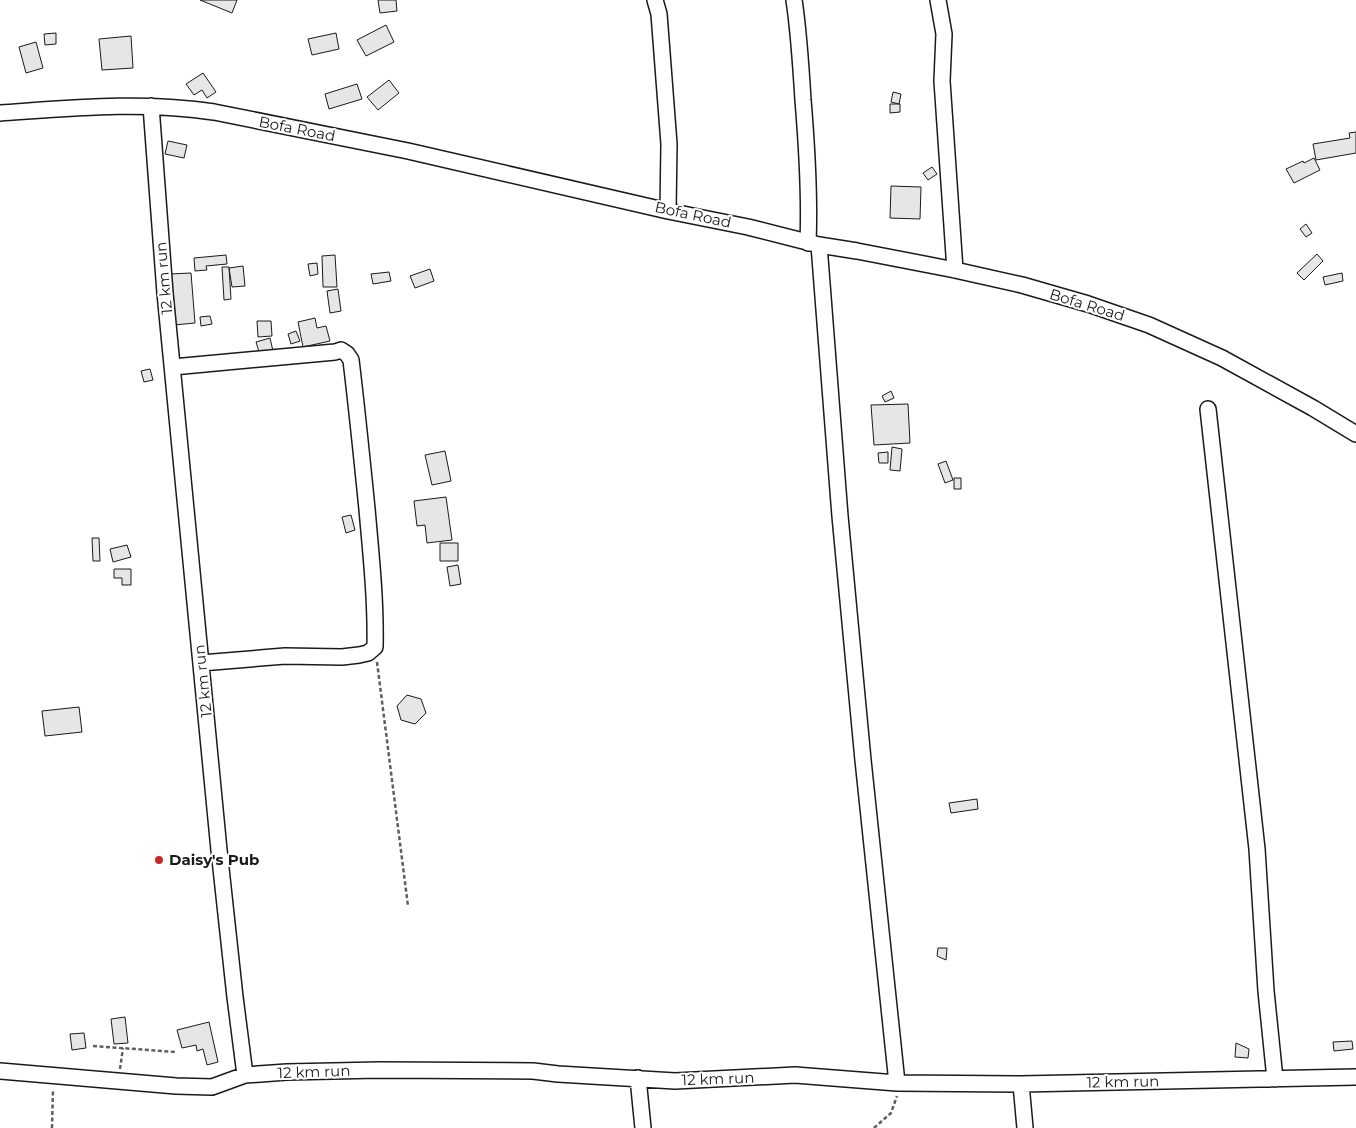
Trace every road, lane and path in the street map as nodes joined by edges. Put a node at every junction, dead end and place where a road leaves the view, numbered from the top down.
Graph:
1 (655, 0) edge
2 (794, 0) edge
3 (938, 0) edge
4 (151, 106) junction
5 (0, 113) edge
6 (668, 211) junction
7 (813, 244) junction
8 (955, 270) junction
9 (173, 367) junction
10 (1208, 409) dead end
11 (1356, 434) edge
12 (376, 647) junction
13 (201, 663) junction
14 (408, 906) dead end
15 (93, 1046) dead end
16 (122, 1048) junction
17 (176, 1052) dead end
18 (0, 1071) edge
19 (52, 1075) junction
20 (245, 1075) junction
21 (1356, 1077) edge
22 (638, 1078) junction
23 (1275, 1079) junction
24 (119, 1081) junction
25 (899, 1082) junction
26 (1021, 1084) junction
27 (52, 1128) edge
28 (643, 1128) edge
29 (874, 1128) edge
30 (1025, 1128) edge

1 - 6 street
2 - 7 street
3 - 8 street
4 - 5 street, Bofa Road
4 - 6 street, Bofa Road
4 - 9 street, 12 km run
6 - 7 street, Bofa Road
7 - 8 street, Bofa Road
7 - 25 street
8 - 11 street, Bofa Road
9 - 12 street
9 - 13 street, 12 km run
10 - 23 street
12 - 13 street
12 - 14 path
13 - 20 street, 12 km run
15 - 16 path
16 - 17 path
16 - 24 path
18 - 19 street
19 - 24 street
19 - 27 path
20 - 22 street, 12 km run
20 - 24 street
21 - 23 street, 12 km run
22 - 25 street, 12 km run
22 - 28 street
23 - 26 street, 12 km run
25 - 26 street, 12 km run
25 - 29 path
26 - 30 street

